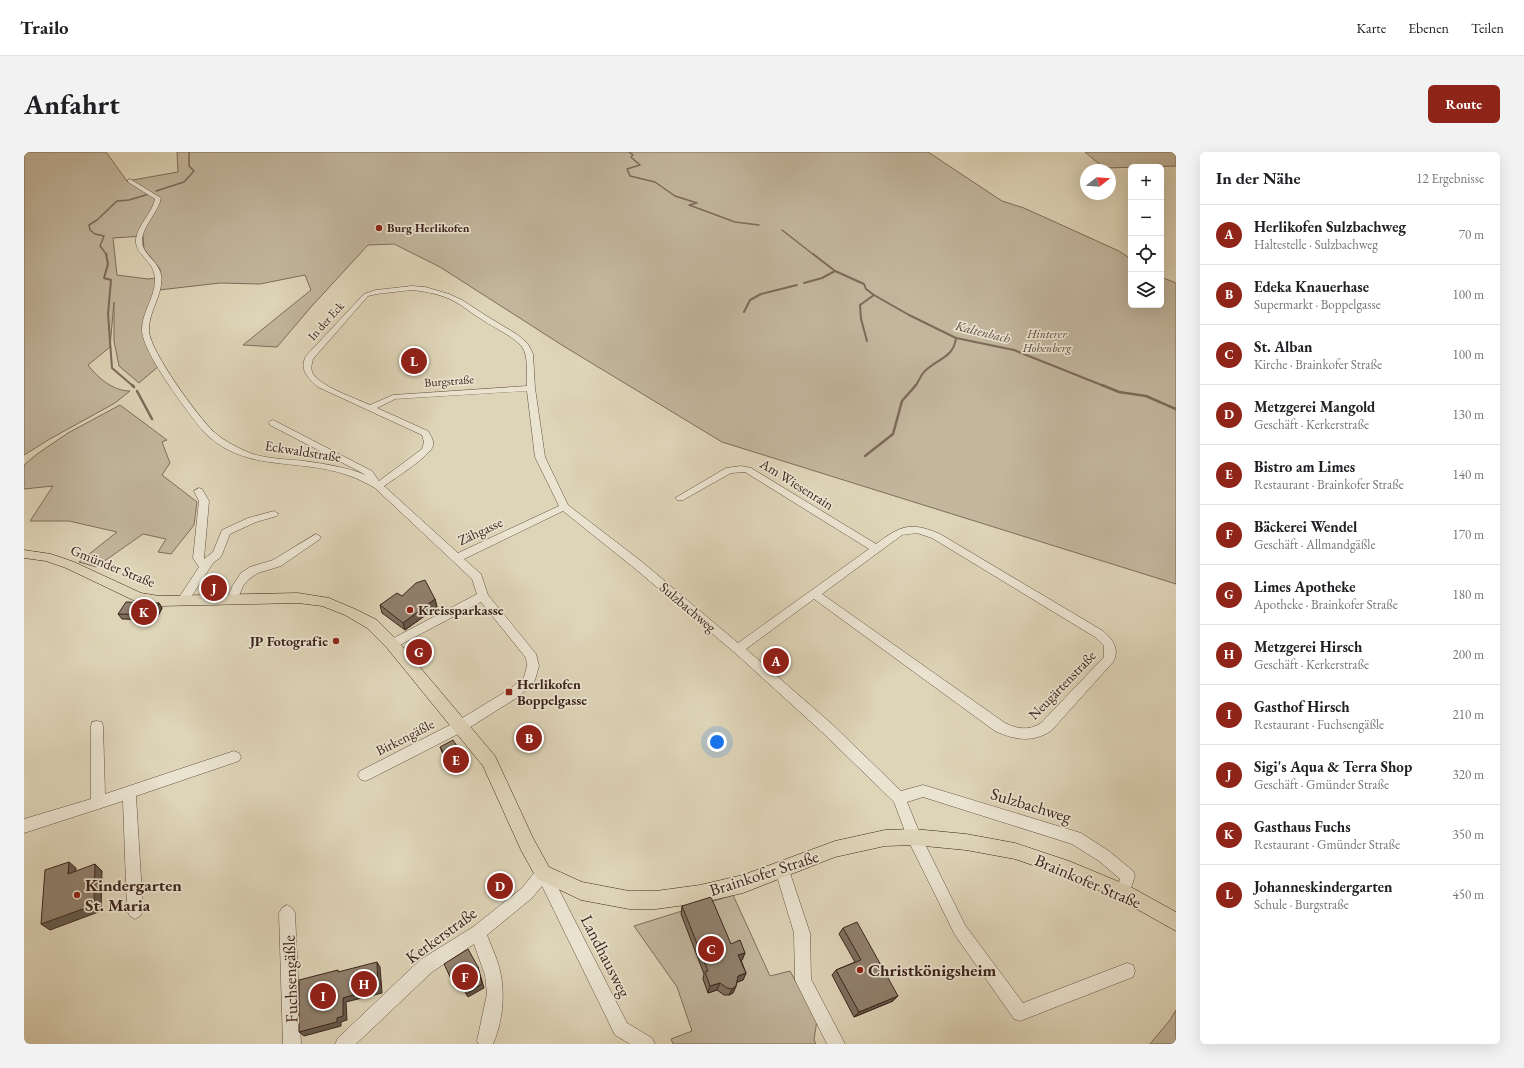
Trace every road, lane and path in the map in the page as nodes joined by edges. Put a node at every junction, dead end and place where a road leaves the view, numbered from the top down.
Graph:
1 (130, 181) dead end
2 (531, 388) junction
3 (372, 407) junction
4 (273, 423) dead end
5 (378, 486) junction
6 (199, 491) dead end
7 (680, 498) dead end
8 (564, 507) junction
9 (274, 514) dead end
10 (316, 537) dead end
11 (876, 549) junction
12 (24, 554) edge
13 (457, 558) junction
14 (204, 567) junction
15 (814, 594) junction
16 (483, 596) junction
17 (232, 600) junction
18 (182, 602) junction
19 (392, 644) junction
20 (738, 649) junction
21 (97, 726) dead end
22 (459, 727) junction
23 (234, 757) dead end
24 (365, 776) dead end
25 (129, 793) junction
26 (899, 798) junction
27 (98, 803) junction
28 (24, 826) edge
29 (914, 837) junction
30 (782, 870) junction
31 (543, 873) junction
32 (1122, 892) junction
33 (135, 911) dead end
34 (287, 913) dead end
35 (1176, 922) edge
36 (478, 932) junction
37 (1127, 972) dead end
38 (486, 1041) dead end
39 (292, 1044) edge
40 (344, 1044) edge
41 (646, 1044) edge
42 (836, 1044) edge

1 - 5 street, Eckwaldstraße
2 - 3 street, Burgstraße
2 - 3 street, In der Eck
2 - 8 street, Sulzbachweg
3 - 5 street, In der Eck
4 - 5 street
5 - 13 street, Eckwaldstraße
6 - 14 street
7 - 11 street, Am Wiesenrain
8 - 13 street, Zähgasse
8 - 20 street, Sulzbachweg
9 - 14 street
10 - 17 street
11 - 15 street, Neugärtenstraße
11 - 15 street, Neugärtenstraße
12 - 18 main road, Gmünder Straße
13 - 16 street, Zähgasse
14 - 18 street
15 - 20 street, Neugärtenstraße
16 - 19 street
16 - 22 street, Birkengäßle
17 - 18 main road, Gmünder Straße
17 - 19 main road, Gmünder Straße
19 - 22 main road
20 - 26 street, Sulzbachweg
21 - 27 street
22 - 24 street, Birkengäßle
22 - 31 main road
23 - 25 street
25 - 27 street
25 - 33 street
26 - 29 street, Sulzbachweg
26 - 32 street, Sulzbachweg
27 - 28 street
29 - 30 main road, Brainkofer Straße
29 - 32 main road, Brainkofer Straße
29 - 37 street, Sulzbachweg
30 - 31 main road, Brainkofer Straße
30 - 42 street
31 - 36 street, Kerkerstraße
31 - 41 street, Landhausweg
32 - 35 main road, Brainkofer Straße
34 - 39 street, Fuchsengäßle
36 - 38 street
36 - 40 street, Kerkerstraße

